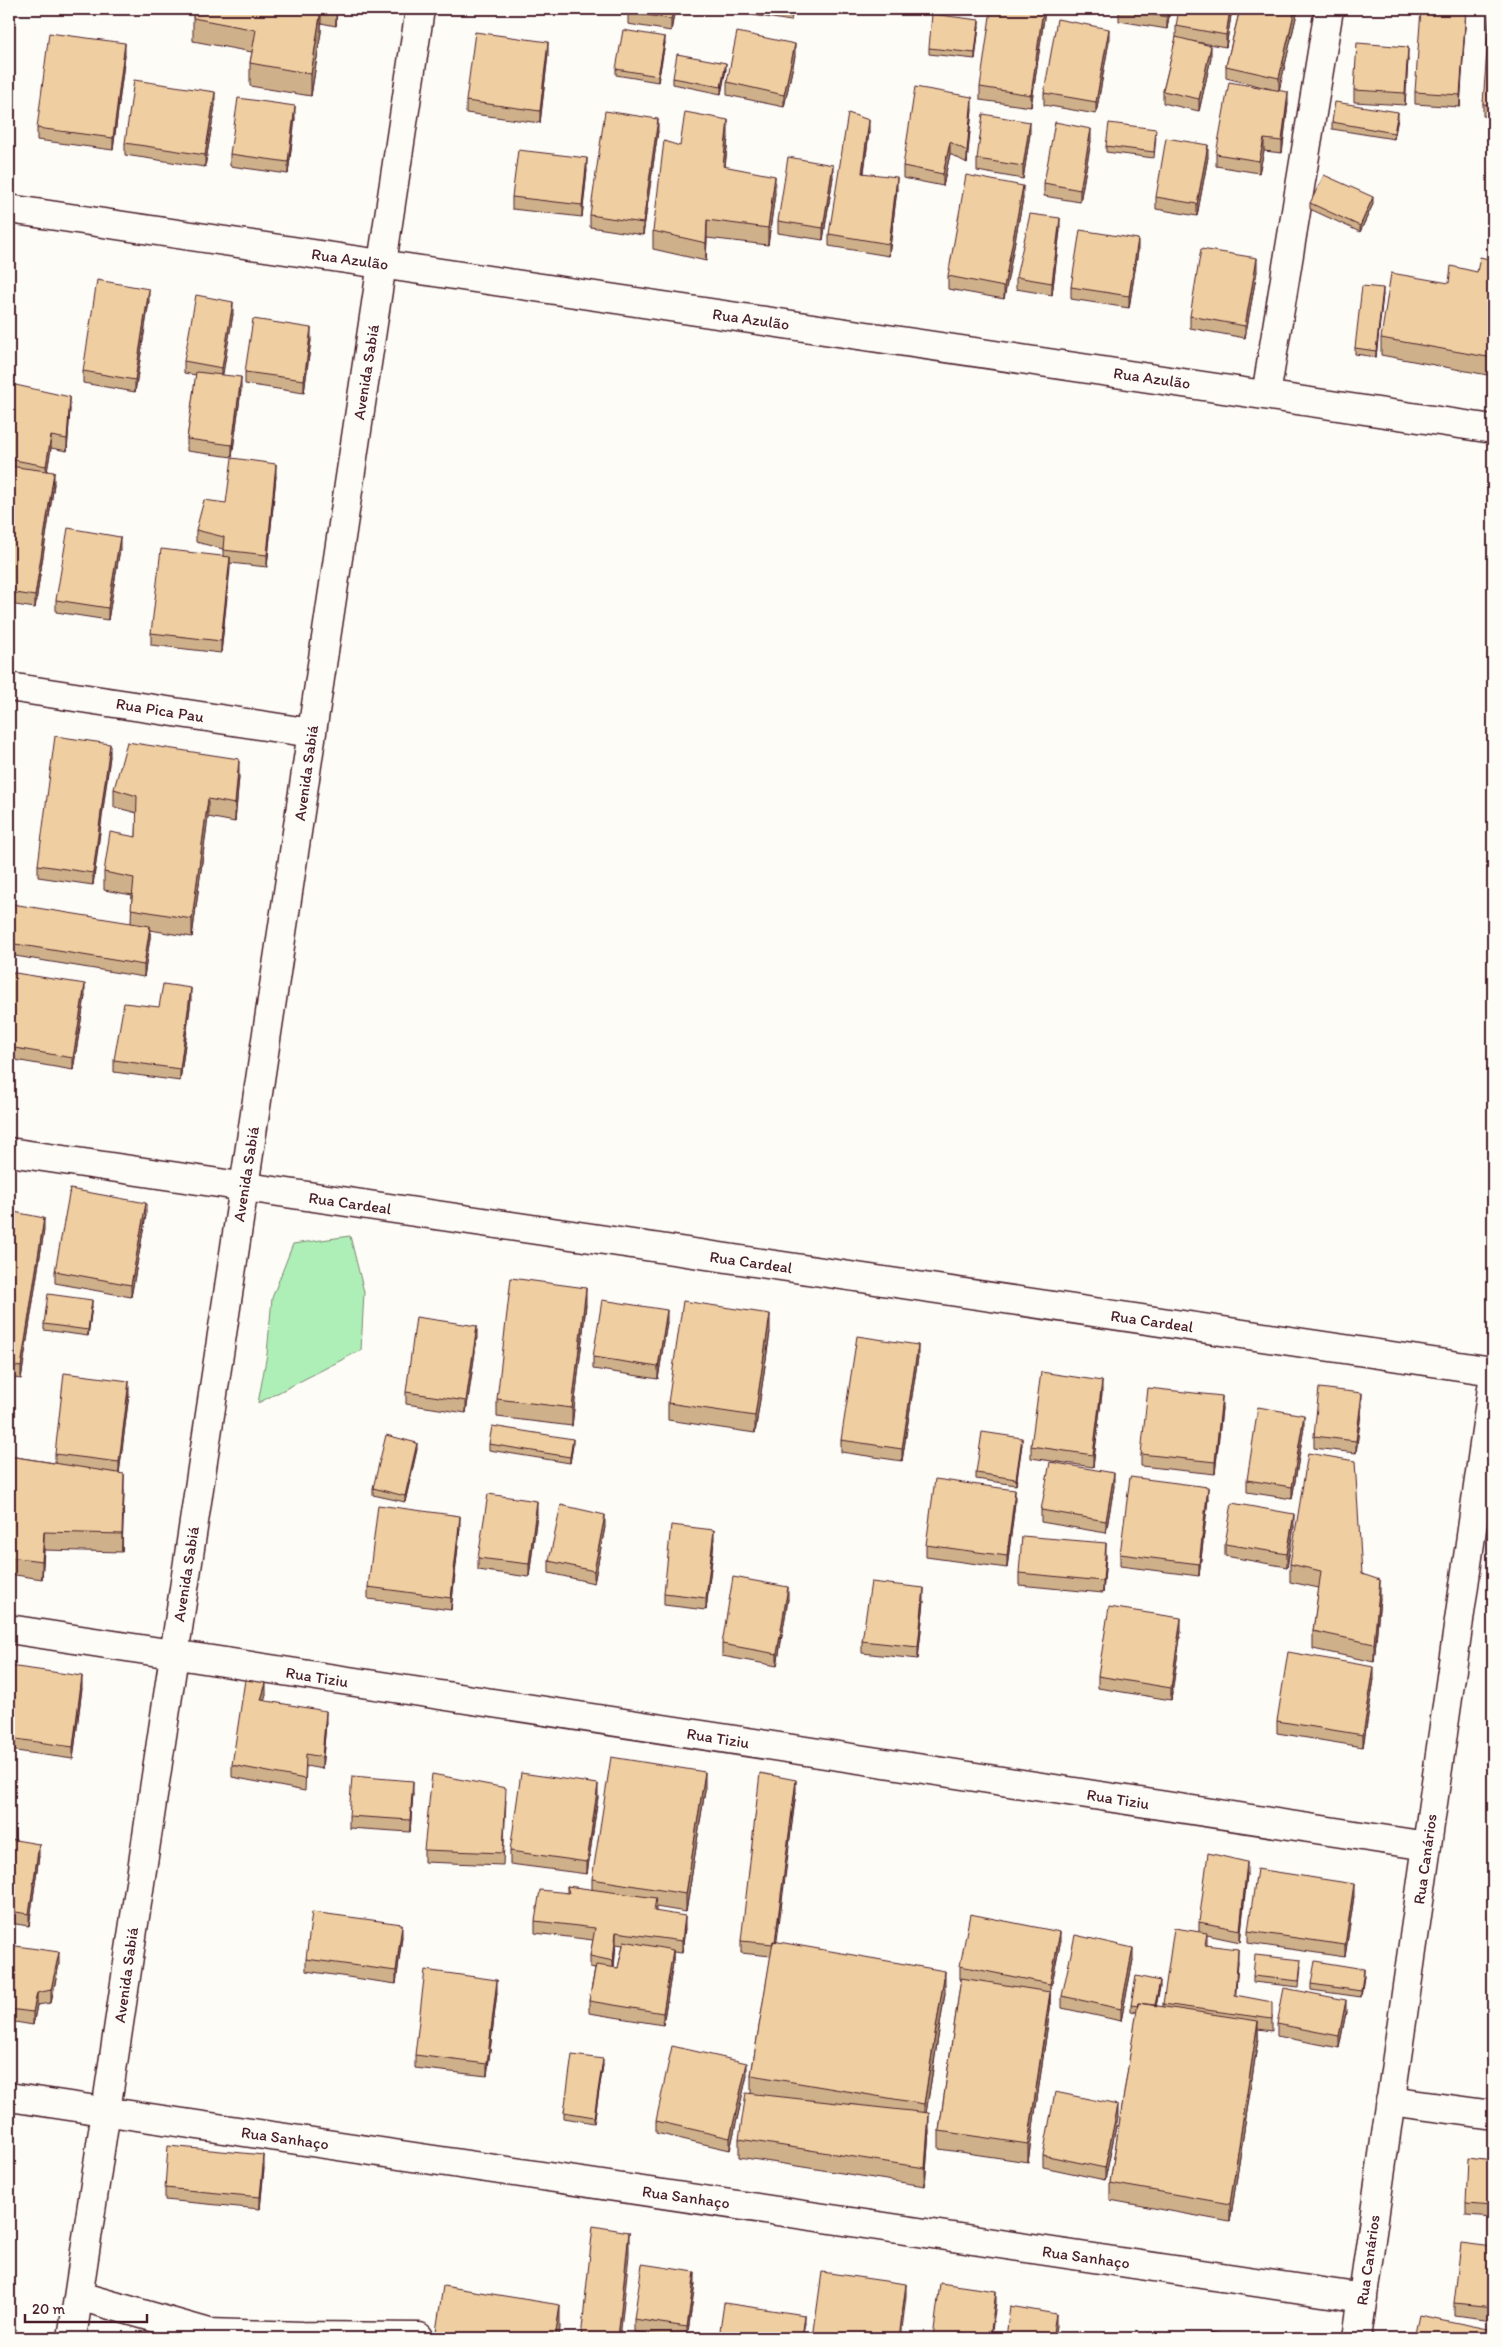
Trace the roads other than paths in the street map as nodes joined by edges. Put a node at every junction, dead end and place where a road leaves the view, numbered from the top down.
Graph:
1 (420, 9) edge
2 (1328, 9) edge
3 (9, 209) edge
4 (382, 264) junction
5 (1266, 395) junction
6 (1493, 428) edge
7 (9, 686) edge
8 (312, 734) junction
9 (9, 1152) edge
10 (244, 1187) junction
11 (1493, 1372) edge
12 (1493, 1381) edge
13 (9, 1629) edge
14 (174, 1655) junction
15 (1427, 1846) junction
16 (9, 2097) edge
17 (1390, 2101) junction
18 (106, 2111) junction
19 (1493, 2114) edge
20 (79, 2296) junction
21 (1363, 2298) junction
22 (419, 2337) dead end
23 (72, 2338) edge
24 (1357, 2338) edge

1 - 4 street, Avenida Sabiá
2 - 5 street
3 - 4 street, Rua Azulão
4 - 5 street, Rua Azulão
4 - 8 street, Avenida Sabiá
5 - 6 street, Rua Azulão
7 - 8 street, Rua Pica Pau
8 - 10 street, Avenida Sabiá
9 - 10 street, Rua Cardeal
10 - 11 street, Rua Cardeal
10 - 14 street, Avenida Sabiá
12 - 15 street, Rua Canários
13 - 14 street, Rua Tiziu
14 - 15 street, Rua Tiziu
14 - 18 street, Avenida Sabiá
15 - 17 street, Rua Canários
16 - 18 street, Rua Sanhaço
17 - 19 street
17 - 21 street, Rua Canários
18 - 20 street, Avenida Sabiá
18 - 21 street, Rua Sanhaço
20 - 22 street
20 - 23 street, Avenida Sabiá
21 - 24 street, Rua Canários

